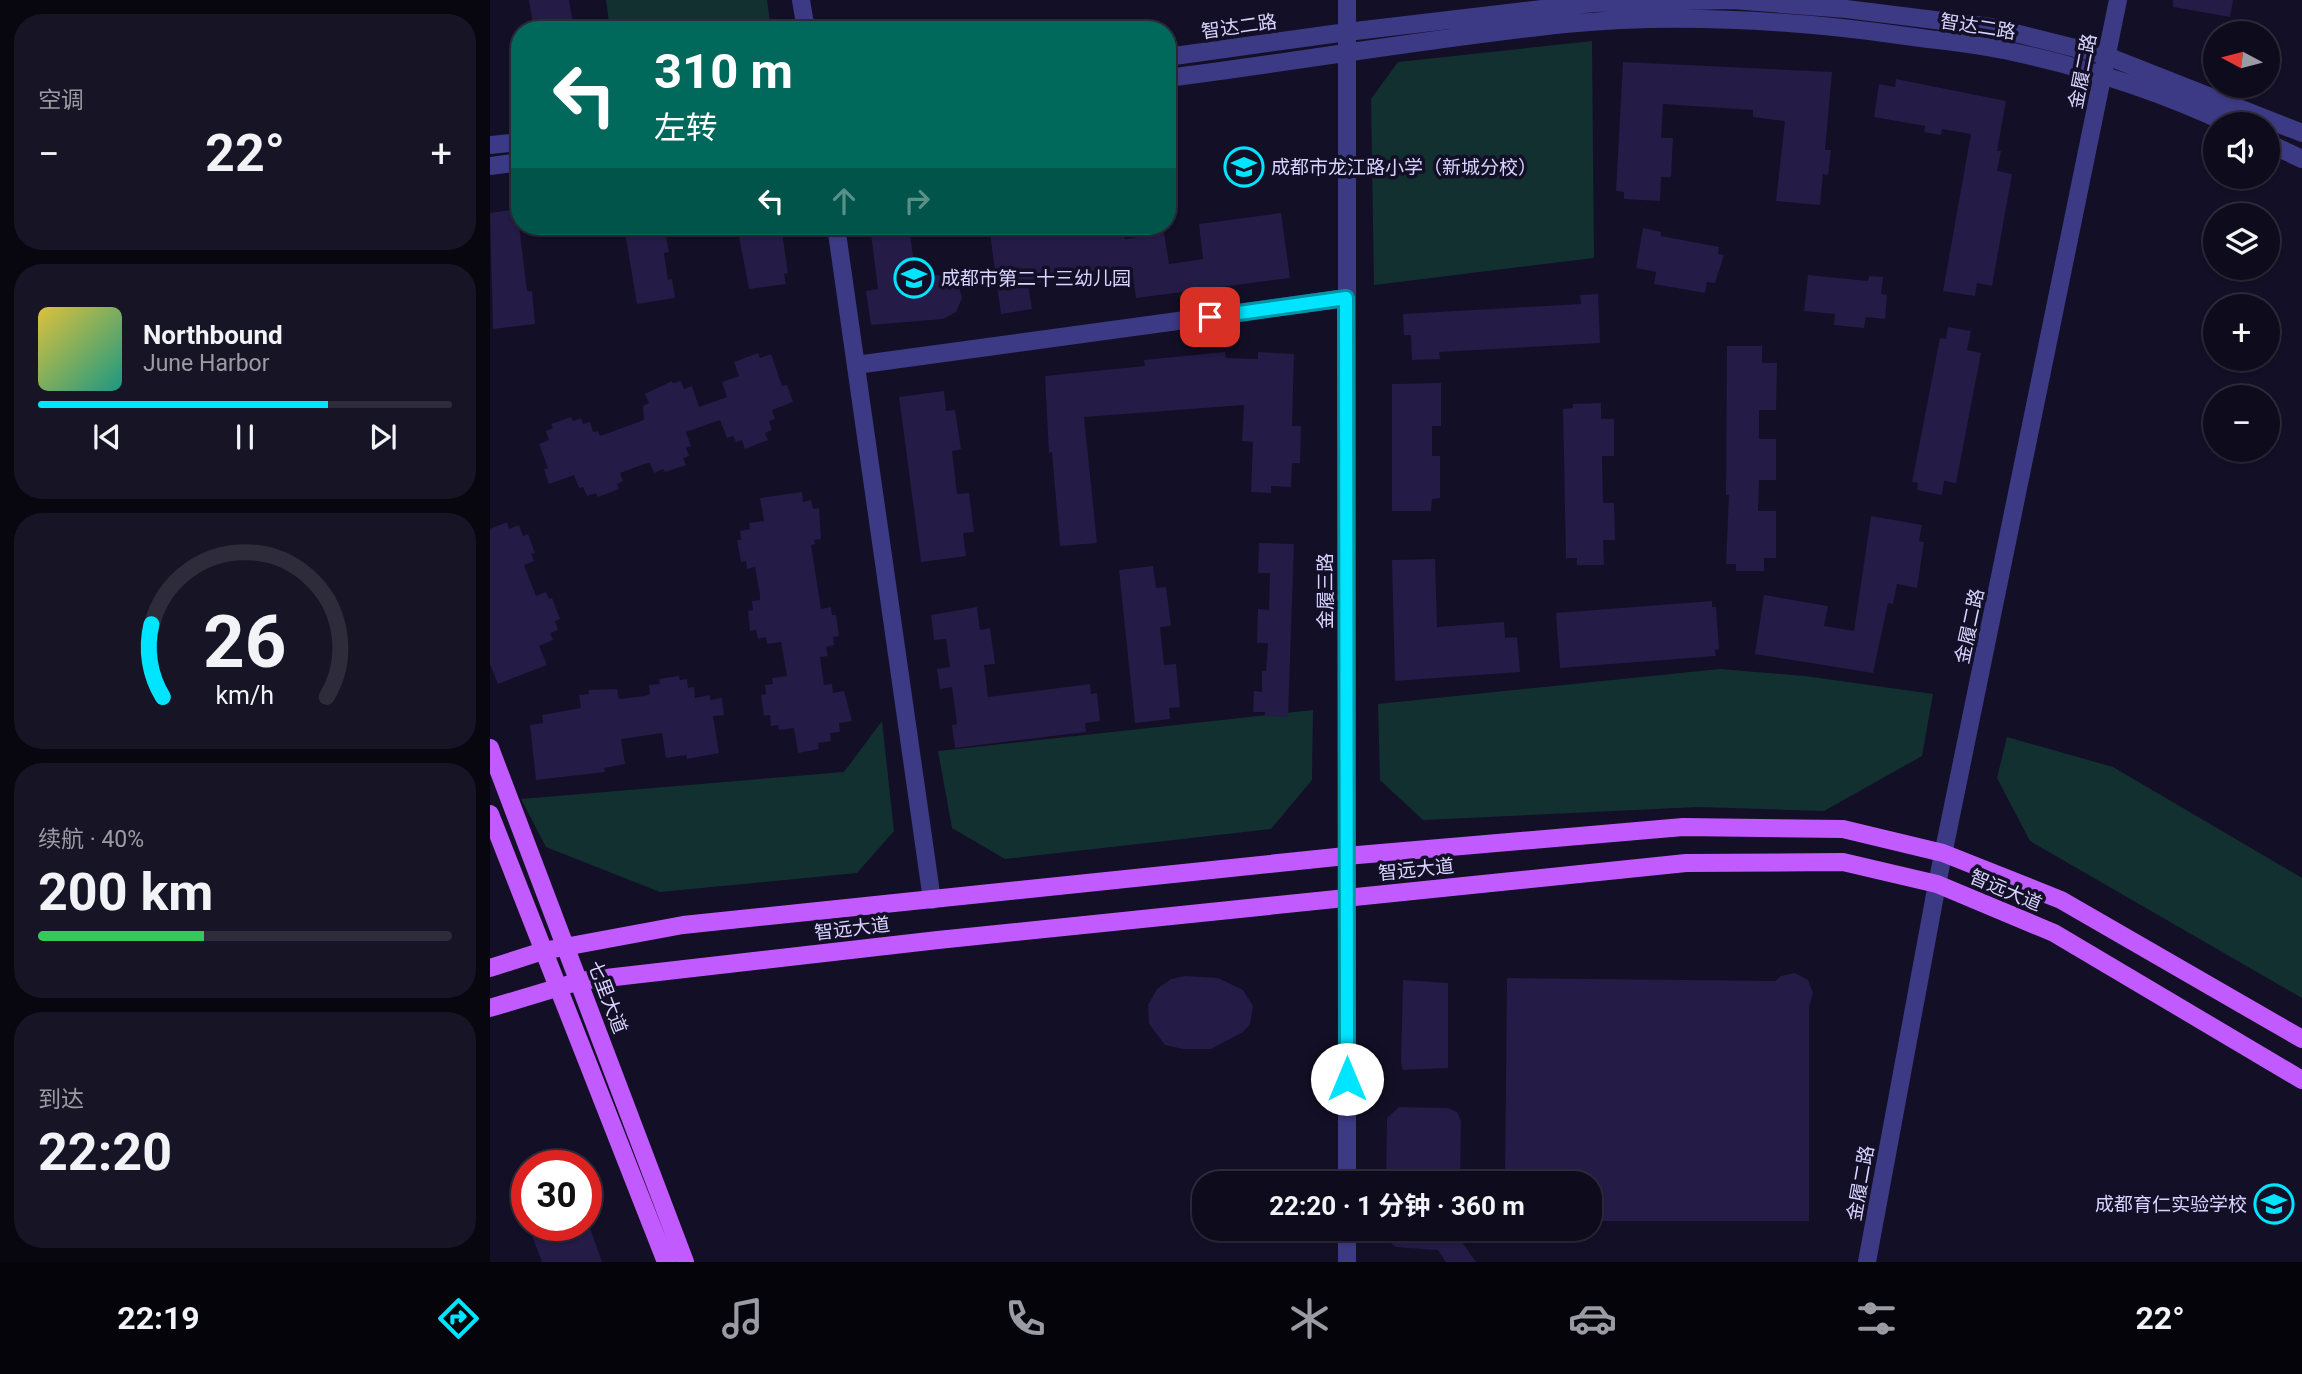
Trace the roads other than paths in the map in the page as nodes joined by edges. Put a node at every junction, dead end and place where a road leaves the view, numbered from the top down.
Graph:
1 (801, 0) edge
2 (1348, 0) edge
3 (2118, 0) edge
4 (804, 21) edge
5 (1347, 32) junction
6 (1347, 54) junction
7 (1176, 56) edge
8 (2107, 56) junction
9 (2103, 75) junction
10 (1176, 77) edge
11 (2204, 112) edge
12 (2302, 133) edge
13 (511, 143) edge
14 (490, 145) edge
15 (2280, 149) edge
16 (2302, 159) edge
17 (511, 163) edge
18 (490, 166) edge
19 (837, 235) edge
20 (1346, 298) junction
21 (856, 365) junction
22 (490, 748) edge
23 (490, 814) edge
24 (1943, 853) junction
25 (1346, 856) junction
26 (1937, 884) junction
27 (1347, 898) junction
28 (932, 900) junction
29 (566, 946) junction
30 (543, 951) junction
31 (490, 968) edge
32 (580, 981) junction
33 (558, 987) junction
34 (490, 1008) edge
35 (2302, 1039) edge
36 (2302, 1080) edge
37 (1347, 1171) edge
38 (1347, 1241) edge
39 (666, 1262) edge
40 (685, 1262) edge
41 (1347, 1262) edge
42 (1867, 1262) edge

1 - 4 street
2 - 5 street, 金履三路
3 - 8 street, 金履二路
5 - 6 street, 金履三路
5 - 7 street, 智达二路
5 - 8 street, 智达二路
6 - 9 street, 智达二路
6 - 10 street, 智达二路
6 - 20 street, 金履三路
8 - 9 street, 金履二路
8 - 12 street, 智达二路
9 - 11 street, 智达二路
9 - 24 street, 金履二路
13 - 14 street
15 - 16 street
17 - 18 street
19 - 21 street
20 - 21 street
20 - 25 street, 金履三路
21 - 28 street
22 - 29 main road, 七里大道
23 - 30 main road
24 - 25 main road, 智远大道
24 - 26 street, 金履二路
24 - 35 main road, 智远大道
25 - 27 street, 金履三路
25 - 28 main road, 智远大道
26 - 27 main road, 智远大道
26 - 36 main road, 智远大道
26 - 42 street, 金履二路
27 - 32 main road, 智远大道
27 - 37 street, 金履三路
28 - 29 main road, 智远大道
29 - 30 main road, 智远大道
29 - 32 main road, 七里大道
30 - 31 main road, 智远大道
30 - 33 main road
32 - 33 main road, 智远大道
32 - 40 main road, 七里大道
33 - 34 main road, 智远大道
33 - 39 main road
38 - 41 street

